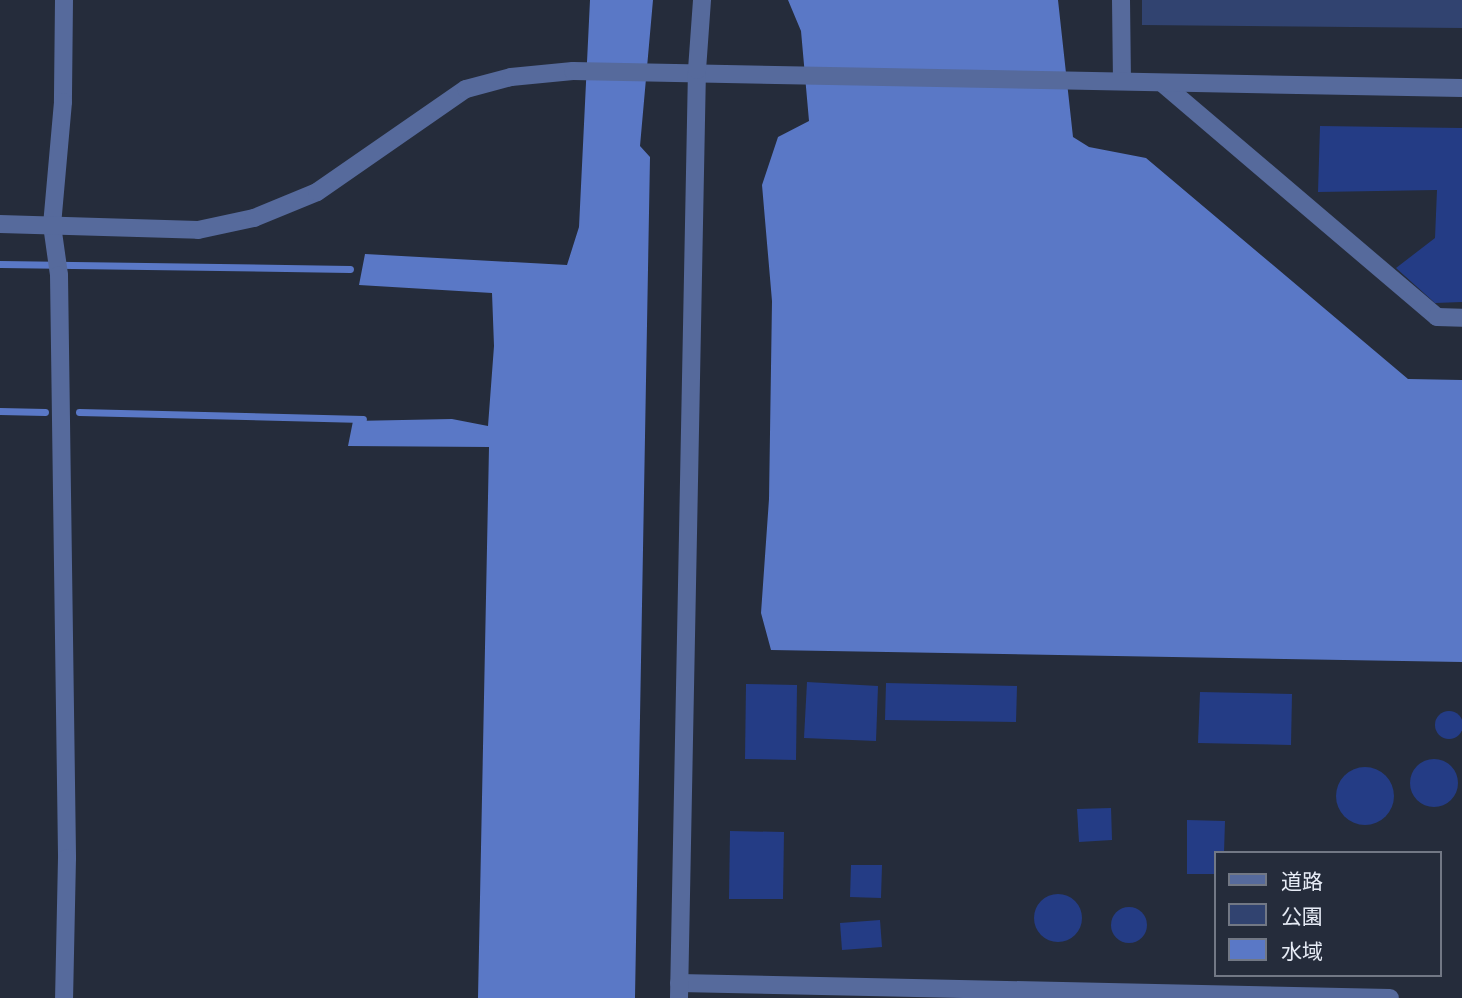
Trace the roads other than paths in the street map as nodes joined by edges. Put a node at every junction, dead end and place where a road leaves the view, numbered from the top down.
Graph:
1 (64, 0) edge
2 (702, 0) edge
3 (1121, 0) edge
4 (697, 70) junction
5 (1122, 81) junction
6 (1162, 83) junction
7 (1462, 88) edge
8 (0, 224) edge
9 (52, 225) junction
10 (1462, 318) edge
11 (679, 990) edge
12 (64, 998) edge
13 (1390, 998) edge

1 - 9 street
2 - 4 street
3 - 5 street
4 - 5 street
4 - 9 street
4 - 11 street
5 - 6 street
6 - 7 street
6 - 10 street
8 - 9 street
9 - 12 street
11 - 13 street

